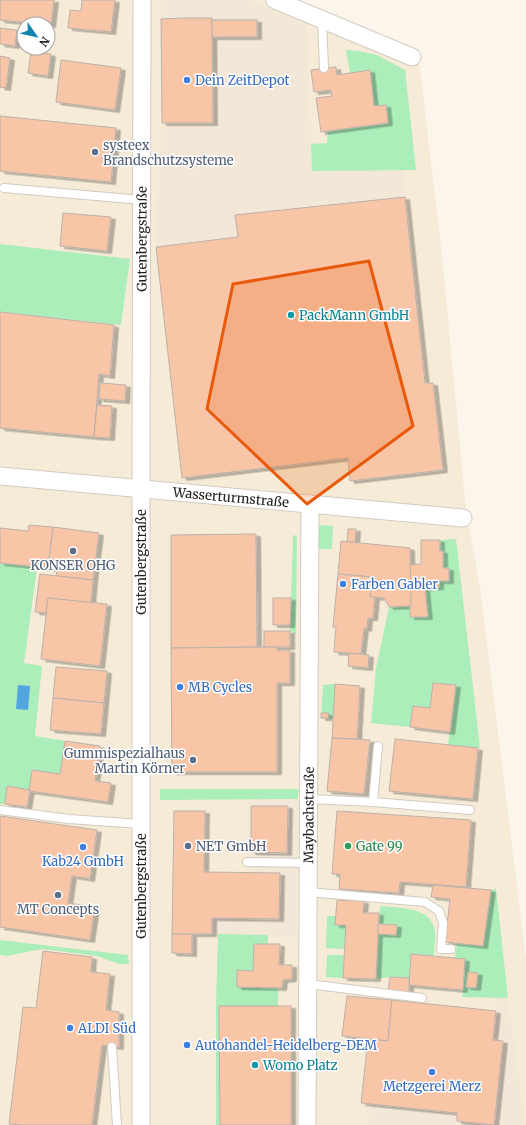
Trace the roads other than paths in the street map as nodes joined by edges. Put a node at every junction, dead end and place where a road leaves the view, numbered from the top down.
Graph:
1 (142, 0) edge
2 (275, 0) edge
3 (322, 19) junction
4 (412, 57) dead end
5 (324, 68) dead end
6 (4, 188) dead end
7 (142, 200) junction
8 (0, 476) edge
9 (140, 489) junction
10 (310, 504) junction
11 (463, 518) dead end
12 (378, 746) dead end
13 (309, 799) junction
14 (373, 802) junction
15 (0, 810) edge
16 (470, 810) dead end
17 (141, 824) junction
18 (247, 862) dead end
19 (308, 863) junction
20 (308, 892) junction
21 (451, 950) dead end
22 (308, 984) junction
23 (422, 998) dead end
24 (112, 1047) dead end
25 (117, 1125) edge
26 (141, 1125) edge
27 (308, 1125) edge

1 - 7 street, Gutenbergstraße
2 - 3 street
3 - 4 street
3 - 5 lane
6 - 7 lane
7 - 9 street, Gutenbergstraße
8 - 9 street, Wasserturmstraße
9 - 10 street, Wasserturmstraße
9 - 17 street, Gutenbergstraße
10 - 11 street, Wasserturmstraße
10 - 13 street, Maybachstraße
12 - 14 lane
13 - 14 lane
13 - 19 street, Maybachstraße
14 - 16 lane
15 - 17 lane
17 - 26 street, Gutenbergstraße
18 - 19 lane
19 - 20 street, Maybachstraße
20 - 21 lane
20 - 22 street, Maybachstraße
22 - 23 lane
22 - 27 street, Maybachstraße
24 - 25 lane

